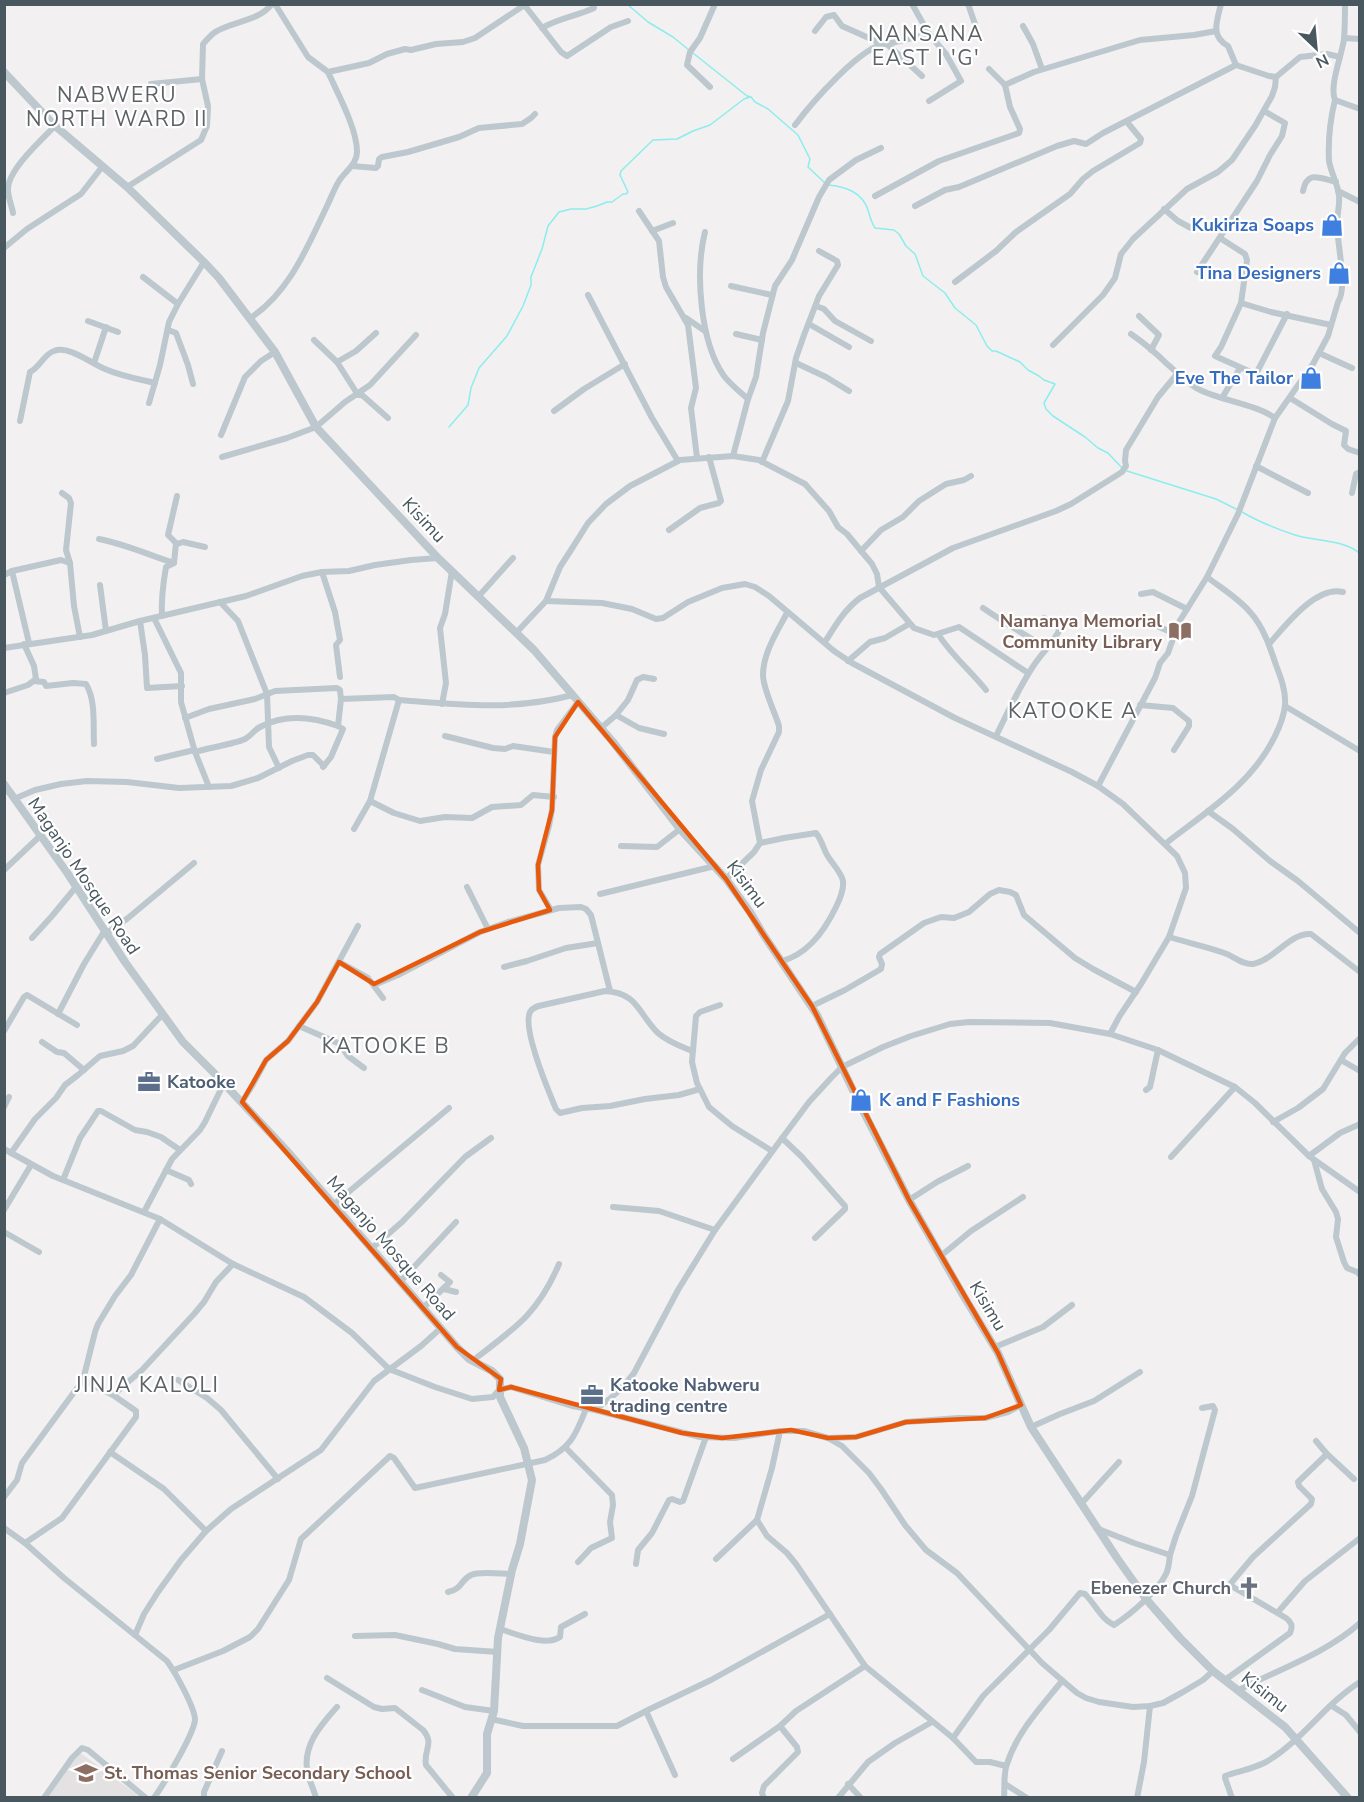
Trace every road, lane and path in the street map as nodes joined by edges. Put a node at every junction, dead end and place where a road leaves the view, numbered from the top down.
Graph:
1 (273, 4) edge
2 (593, 4) edge
3 (715, 4) edge
4 (912, 4) edge
5 (968, 4) edge
6 (1345, 4) edge
7 (1219, 5) edge
8 (628, 21) dead end
9 (975, 24) dead end
10 (1023, 26) dead end
11 (542, 28) junction
12 (815, 31) dead end
13 (1216, 31) junction
14 (929, 34) junction
15 (1344, 38) junction
16 (1359, 39) edge
17 (883, 44) junction
18 (1340, 57) junction
19 (1236, 65) junction
20 (989, 69) dead end
21 (1042, 69) junction
22 (4, 72) edge
23 (328, 72) junction
24 (922, 76) dead end
25 (1276, 77) junction
26 (202, 79) junction
27 (151, 84) dead end
28 (1005, 85) junction
29 (710, 87) dead end
30 (1335, 100) junction
31 (929, 101) dead end
32 (1359, 109) edge
33 (1264, 111) junction
34 (535, 114) dead end
35 (50, 120) junction
36 (1127, 122) junction
37 (795, 125) dead end
38 (881, 148) dead end
39 (352, 166) junction
40 (102, 167) junction
41 (1336, 182) junction
42 (126, 187) junction
43 (1338, 190) junction
44 (1303, 191) dead end
45 (875, 196) dead end
46 (1359, 202) edge
47 (915, 206) dead end
48 (1164, 209) junction
49 (639, 211) dead end
50 (13, 213) dead end
51 (673, 223) dead end
52 (1191, 228) dead end
53 (652, 231) junction
54 (705, 232) dead end
55 (1220, 238) junction
56 (4, 248) edge
57 (819, 251) dead end
58 (204, 262) junction
59 (1197, 272) dead end
60 (143, 277) dead end
61 (955, 282) dead end
62 (730, 286) dead end
63 (588, 295) dead end
64 (772, 296) junction
65 (1241, 303) junction
66 (178, 304) junction
67 (816, 306) junction
68 (1287, 314) junction
69 (683, 316) junction
70 (1139, 316) dead end
71 (249, 318) junction
72 (88, 321) dead end
73 (809, 324) junction
74 (1331, 325) junction
75 (106, 327) junction
76 (168, 330) junction
77 (705, 331) junction
78 (118, 332) dead end
79 (376, 333) dead end
80 (736, 334) dead end
81 (1131, 334) dead end
82 (416, 335) dead end
83 (314, 340) dead end
84 (762, 340) junction
85 (871, 341) dead end
86 (1053, 345) dead end
87 (849, 347) dead end
88 (1151, 350) junction
89 (274, 352) junction
90 (1319, 353) junction
91 (337, 362) junction
92 (94, 363) junction
93 (796, 363) junction
94 (625, 364) junction
95 (1240, 368) junction
96 (1352, 368) dead end
97 (1177, 374) junction
98 (155, 383) junction
99 (193, 384) dead end
100 (849, 391) dead end
101 (358, 395) junction
102 (1222, 398) junction
103 (1290, 398) junction
104 (748, 399) junction
105 (149, 402) dead end
106 (554, 411) dead end
107 (388, 418) dead end
108 (1275, 418) junction
109 (20, 421) dead end
110 (316, 427) junction
111 (221, 435) dead end
112 (1359, 453) edge
113 (733, 456) junction
114 (222, 457) dead end
115 (709, 457) junction
116 (697, 458) junction
117 (678, 461) junction
118 (762, 462) junction
119 (1256, 466) junction
120 (1359, 472) edge
121 (971, 476) dead end
122 (62, 493) dead end
123 (1308, 493) dead end
124 (1352, 493) dead end
125 (177, 496) dead end
126 (669, 530) dead end
127 (99, 538) dead end
128 (176, 543) junction
129 (205, 547) dead end
130 (861, 551) junction
131 (438, 558) junction
132 (513, 558) dead end
133 (70, 563) junction
134 (174, 563) junction
135 (12, 571) junction
136 (452, 571) junction
137 (322, 572) junction
138 (4, 575) edge
139 (1207, 577) junction
140 (100, 585) dead end
141 (879, 588) junction
142 (1343, 592) dead end
143 (1141, 594) dead end
144 (478, 597) junction
145 (546, 601) junction
146 (220, 602) junction
147 (983, 608) dead end
148 (1187, 609) junction
149 (787, 613) junction
150 (162, 616) junction
151 (154, 618) junction
152 (1044, 618) dead end
153 (140, 621) junction
154 (1146, 621) dead end
155 (909, 624) junction
156 (106, 631) junction
157 (516, 633) junction
158 (938, 634) junction
159 (1175, 634) junction
160 (80, 637) junction
161 (825, 642) junction
162 (27, 644) junction
163 (1269, 644) junction
164 (4, 648) edge
165 (1047, 648) junction
166 (848, 661) junction
167 (1028, 673) junction
168 (340, 677) dead end
169 (654, 679) dead end
170 (34, 681) junction
171 (182, 686) junction
172 (986, 690) dead end
173 (4, 693) edge
174 (267, 694) junction
175 (341, 699) junction
176 (576, 699) junction
177 (399, 700) junction
178 (442, 704) junction
179 (1140, 705) junction
180 (1285, 706) junction
181 (616, 715) junction
182 (185, 718) junction
183 (268, 723) junction
184 (338, 726) junction
185 (601, 728) junction
186 (664, 734) dead end
187 (445, 736) dead end
188 (996, 736) junction
189 (94, 744) dead end
190 (1174, 750) dead end
191 (194, 751) junction
192 (1359, 751) edge
193 (554, 752) junction
194 (157, 759) dead end
195 (279, 768) junction
196 (4, 784) edge
197 (1098, 786) junction
198 (209, 787) junction
199 (554, 797) junction
200 (14, 799) junction
201 (370, 801) junction
202 (1208, 811) junction
203 (354, 829) dead end
204 (680, 829) junction
205 (40, 836) junction
206 (760, 843) junction
207 (1165, 844) junction
208 (621, 846) dead end
209 (4, 858) edge
210 (194, 863) dead end
211 (715, 866) junction
212 (7, 868) edge
213 (726, 879) junction
214 (76, 887) junction
215 (467, 887) dead end
216 (600, 894) dead end
217 (550, 910) junction
218 (358, 927) dead end
219 (488, 929) junction
220 (106, 932) junction
221 (1359, 933) edge
222 (1169, 937) junction
223 (32, 938) dead end
224 (598, 943) junction
225 (782, 961) junction
226 (339, 962) junction
227 (504, 967) dead end
228 (1359, 972) edge
229 (374, 984) junction
230 (610, 991) junction
231 (1137, 992) junction
232 (383, 998) dead end
233 (720, 1005) dead end
234 (812, 1006) junction
235 (58, 1014) junction
236 (162, 1015) junction
237 (76, 1025) dead end
238 (299, 1026) junction
239 (4, 1031) edge
240 (1110, 1034) junction
241 (1359, 1038) edge
242 (42, 1042) dead end
243 (1158, 1050) junction
244 (692, 1051) junction
245 (1341, 1060) junction
246 (842, 1067) junction
247 (364, 1068) dead end
248 (84, 1070) junction
249 (1359, 1071) edge
250 (224, 1083) junction
251 (1235, 1087) junction
252 (700, 1089) junction
253 (1146, 1090) dead end
254 (9, 1097) dead end
255 (242, 1102) junction
256 (4, 1107) edge
257 (449, 1108) dead end
258 (1273, 1122) junction
259 (1359, 1124) edge
260 (491, 1138) dead end
261 (782, 1138) junction
262 (180, 1150) junction
263 (8, 1151) edge
264 (772, 1151) junction
265 (1171, 1157) dead end
266 (1311, 1158) junction
267 (31, 1165) junction
268 (968, 1166) dead end
269 (165, 1170) junction
270 (63, 1180) junction
271 (191, 1185) dead end
272 (1359, 1192) edge
273 (1023, 1197) dead end
274 (909, 1200) junction
275 (333, 1205) junction
276 (614, 1207) dead end
277 (4, 1210) edge
278 (144, 1212) junction
279 (160, 1219) junction
280 (456, 1222) dead end
281 (715, 1230) junction
282 (4, 1232) edge
283 (814, 1238) dead end
284 (371, 1249) junction
285 (39, 1252) dead end
286 (942, 1255) junction
287 (233, 1264) junction
288 (559, 1264) dead end
289 (441, 1275) dead end
290 (1359, 1275) edge
291 (400, 1282) junction
292 (444, 1289) junction
293 (456, 1292) dead end
294 (1071, 1305) dead end
295 (423, 1308) junction
296 (441, 1328) junction
297 (995, 1347) junction
298 (472, 1361) junction
299 (389, 1369) junction
300 (1140, 1372) dead end
301 (83, 1380) junction
302 (178, 1380) dead end
303 (499, 1390) junction
304 (113, 1395) junction
305 (1021, 1405) junction
306 (1202, 1408) dead end
307 (586, 1409) junction
308 (595, 1410) junction
309 (1030, 1427) junction
310 (780, 1431) junction
311 (706, 1437) junction
312 (828, 1438) junction
313 (1316, 1441) dead end
314 (566, 1448) junction
315 (110, 1452) junction
316 (1327, 1454) junction
317 (1119, 1462) dead end
318 (528, 1463) junction
319 (278, 1479) junction
320 (1354, 1479) dead end
321 (4, 1497) edge
322 (1081, 1504) junction
323 (757, 1520) junction
324 (4, 1528) edge
325 (1096, 1528) junction
326 (206, 1531) junction
327 (1359, 1538) edge
328 (25, 1543) junction
329 (1170, 1555) junction
330 (716, 1560) dead end
331 (578, 1562) dead end
332 (636, 1564) dead end
333 (512, 1574) junction
334 (448, 1592) dead end
335 (1146, 1599) junction
336 (1278, 1612) junction
337 (585, 1614) dead end
338 (830, 1614) junction
339 (1359, 1623) edge
340 (500, 1629) junction
341 (135, 1635) junction
342 (355, 1636) dead end
343 (1029, 1650) junction
344 (498, 1652) junction
345 (865, 1666) junction
346 (174, 1670) junction
347 (1213, 1671) junction
348 (327, 1678) dead end
349 (1225, 1680) junction
350 (1062, 1681) junction
351 (1359, 1682) edge
352 (422, 1690) dead end
353 (1239, 1690) junction
354 (1150, 1706) junction
355 (1332, 1706) junction
356 (337, 1707) dead end
357 (646, 1711) junction
358 (493, 1715) junction
359 (932, 1722) junction
360 (780, 1726) junction
361 (1359, 1732) edge
362 (952, 1738) junction
363 (1296, 1739) junction
364 (222, 1751) dead end
365 (733, 1759) dead end
366 (1006, 1766) junction
367 (675, 1775) dead end
368 (848, 1784) junction
369 (1005, 1784) junction
370 (44, 1797) edge
371 (146, 1797) edge
372 (154, 1797) edge
373 (204, 1797) edge
374 (316, 1797) edge
375 (453, 1797) edge
376 (471, 1797) edge
377 (764, 1797) edge
378 (838, 1797) edge
379 (861, 1797) edge
380 (1004, 1797) edge
381 (1027, 1797) edge
382 (1137, 1797) edge
383 (1232, 1797) edge
384 (1348, 1797) edge

1 - 23 street
1 - 26 street
2 - 11 street
3 - 29 street
4 - 14 street
5 - 9 street
6 - 15 street
7 - 13 street
8 - 11 street
10 - 21 street
11 - 23 street
12 - 17 street
13 - 19 street
13 - 21 street
14 - 17 street
14 - 31 street
15 - 16 street
15 - 18 street
17 - 24 street
17 - 37 street
18 - 25 street
18 - 30 street
19 - 25 street
19 - 36 street
20 - 28 street
21 - 28 street
22 - 35 street, Kisimu
23 - 39 street
25 - 33 street
26 - 27 street
26 - 42 street
28 - 45 street
30 - 32 street
30 - 41 street
33 - 48 street
33 - 55 street
34 - 39 street
35 - 40 street, Kisimu
35 - 50 street
36 - 47 street
36 - 61 street
38 - 64 street
39 - 71 street
40 - 42 street, Kisimu
40 - 56 street
41 - 43 street
41 - 44 street
42 - 58 street, Kisimu
43 - 46 street
43 - 74 street
48 - 52 street
48 - 86 street
49 - 53 street
51 - 53 street
53 - 69 street
54 - 77 street
55 - 59 street
55 - 65 street
57 - 67 street
58 - 66 street
58 - 71 street, Kisimu
60 - 66 street
62 - 64 street
63 - 94 street
64 - 84 street
65 - 68 street
65 - 95 street
66 - 76 street
67 - 73 street
67 - 85 street
68 - 74 street
68 - 95 street
69 - 77 street
69 - 116 street
70 - 88 street
71 - 89 street, Kisimu
72 - 75 street
73 - 87 street
73 - 93 street
74 - 90 street
75 - 78 street
75 - 92 street
76 - 98 street
76 - 99 street
77 - 104 street
79 - 91 street
80 - 84 street
81 - 88 street
82 - 101 street
83 - 91 street
84 - 104 street
88 - 97 street
89 - 110 street, Kisimu
89 - 111 street
90 - 96 street
90 - 103 street
91 - 101 street
92 - 98 street
92 - 109 street
93 - 100 street
93 - 118 street
94 - 106 street
94 - 117 street
95 - 102 street
97 - 102 street
97 - 141 street
98 - 105 street
101 - 107 street
101 - 110 street
102 - 108 street
103 - 108 street
103 - 112 street
104 - 113 street
108 - 119 street
110 - 114 street
110 - 131 street, Kisimu
113 - 115 street
113 - 118 street
115 - 116 street
115 - 126 street
116 - 117 street
117 - 145 street
118 - 130 street
119 - 123 street
119 - 139 street
120 - 124 street
121 - 130 street
122 - 133 street
125 - 128 street
127 - 134 street
128 - 129 street
128 - 134 street
130 - 141 street
131 - 136 street, Kisimu
131 - 137 street
132 - 144 street
133 - 135 street
133 - 160 street
134 - 150 street
135 - 138 street
135 - 162 street
136 - 144 street, Kisimu
136 - 178 street
137 - 146 street
137 - 168 street
139 - 148 street
139 - 163 street
140 - 156 street
141 - 155 street
141 - 161 street
142 - 163 street
143 - 148 street
144 - 157 street, Kisimu
145 - 149 street
145 - 157 street
146 - 150 street
146 - 174 street
147 - 165 street
148 - 159 street
149 - 161 street
149 - 206 street
150 - 151 street
151 - 153 street
151 - 171 street
152 - 165 street
153 - 156 street
153 - 171 street
154 - 159 street
155 - 158 street
155 - 166 street
156 - 160 street
157 - 176 street, Kisimu
158 - 167 street
158 - 172 street
159 - 179 street
160 - 162 street
161 - 166 street
162 - 164 street
162 - 170 street
163 - 180 street
165 - 167 street
166 - 188 street
167 - 188 street
169 - 181 street
170 - 173 street
170 - 189 street
171 - 182 street
174 - 175 street
174 - 182 street
174 - 183 street
175 - 177 street
175 - 184 street
176 - 178 street
176 - 185 street, Kisimu
176 - 193 street
177 - 178 street
177 - 201 street
179 - 190 street
179 - 197 street
180 - 192 street
180 - 202 street
181 - 185 street
181 - 186 street
182 - 191 street
183 - 184 street
183 - 191 street
183 - 195 street
184 - 195 street
185 - 204 street, Kisimu
187 - 193 street
188 - 197 street
191 - 194 street
191 - 198 street
193 - 199 street
195 - 198 street
196 - 200 street, Maganjo Mosque Road
197 - 207 street
198 - 200 street
199 - 201 street
199 - 217 street
200 - 205 street, Maganjo Mosque Road
201 - 203 street
202 - 207 street
202 - 221 street
204 - 208 street
204 - 211 street, Kisimu
205 - 212 street
205 - 214 street, Maganjo Mosque Road
206 - 213 street
206 - 225 street
207 - 222 street
209 - 212 street
210 - 220 street
211 - 213 street, Kisimu
211 - 216 street
213 - 225 street, Kisimu
214 - 220 street, Maganjo Mosque Road
214 - 223 street
215 - 219 street
217 - 219 street
217 - 224 street
218 - 226 street
219 - 229 street
220 - 235 street
220 - 236 street, Maganjo Mosque Road
222 - 228 street
222 - 231 street
224 - 227 street
224 - 230 street
225 - 234 street, Kisimu
226 - 229 street
226 - 238 street
229 - 232 street
230 - 244 street
230 - 252 street
231 - 234 street
231 - 240 street
233 - 244 street
234 - 246 street, Kisimu
235 - 237 street
235 - 239 street
236 - 248 street
236 - 250 street, Maganjo Mosque Road
238 - 247 street
238 - 255 street
240 - 243 street
240 - 246 street
241 - 245 street
242 - 248 street
243 - 251 street
243 - 253 street
244 - 252 street
245 - 249 street
245 - 258 street
246 - 261 street
246 - 274 street, Kisimu
248 - 263 street
250 - 255 street, Maganjo Mosque Road
250 - 262 street
251 - 258 street
251 - 265 street
252 - 264 street
254 - 256 street
255 - 275 street, Maganjo Mosque Road
257 - 275 street
258 - 266 street
259 - 266 street
260 - 284 street
261 - 264 street
261 - 283 street
262 - 269 street
262 - 270 street
263 - 267 street
264 - 281 street
266 - 272 street
266 - 290 street
267 - 270 street
267 - 277 street
268 - 274 street
269 - 271 street
269 - 278 street
270 - 278 street
273 - 286 street
274 - 286 street, Kisimu
275 - 284 street, Maganjo Mosque Road
276 - 281 street
278 - 279 street
279 - 287 street
279 - 301 street
280 - 291 street
281 - 308 street
282 - 285 street
284 - 291 street, Maganjo Mosque Road
286 - 297 street, Kisimu
287 - 299 street
287 - 304 street
288 - 298 street
289 - 292 street
291 - 295 street, Maganjo Mosque Road
292 - 293 street
292 - 295 street
294 - 297 street
295 - 296 street, Maganjo Mosque Road
296 - 298 street, Maganjo Mosque Road
296 - 299 street
297 - 305 street, Kisimu
298 - 303 street, Maganjo Mosque Road
299 - 303 street
299 - 319 street
300 - 309 street
301 - 304 street
301 - 321 street
302 - 319 street
303 - 307 street
303 - 318 street, Maganjo Mosque Road
304 - 315 street
305 - 309 street, Kisimu
305 - 312 street
306 - 329 street
307 - 308 street
307 - 314 street
308 - 311 street
309 - 322 street, Kisimu
310 - 311 street
310 - 312 street
310 - 323 street
311 - 332 street
312 - 343 street
313 - 316 street
314 - 318 street
314 - 331 street
315 - 326 street
315 - 328 street
316 - 320 street
316 - 336 street
317 - 322 street
318 - 333 street, Maganjo Mosque Road
318 - 346 street
319 - 326 street
322 - 325 street, Kisimu
323 - 330 street
323 - 338 street
324 - 328 street
325 - 329 street
325 - 335 street, Kisimu
326 - 341 street
327 - 336 street
328 - 341 street
329 - 335 street
333 - 334 street
333 - 340 street, Maganjo Mosque Road
335 - 343 street
335 - 347 street, Kisimu
336 - 349 street
337 - 340 street
338 - 345 street
338 - 357 street
339 - 353 street
340 - 344 street, Maganjo Mosque Road
341 - 346 street
342 - 344 street
343 - 350 street
343 - 362 street
344 - 358 street, Maganjo Mosque Road
345 - 359 street
345 - 360 street
346 - 372 street
347 - 349 street, Kisimu
347 - 354 street
348 - 375 street
349 - 353 street, Kisimu
350 - 354 street
350 - 366 street
351 - 355 street
352 - 358 street
353 - 363 street, Kisimu
354 - 382 street
355 - 361 street
355 - 363 street
356 - 374 street
357 - 358 street
357 - 367 street
358 - 376 street, Maganjo Mosque Road
359 - 362 street
359 - 368 street
360 - 365 street
360 - 377 street
362 - 366 street
363 - 383 street
363 - 384 street, Kisimu
364 - 373 street
366 - 369 street
368 - 378 street
368 - 379 street
369 - 380 street
369 - 381 street
370 - 371 street

